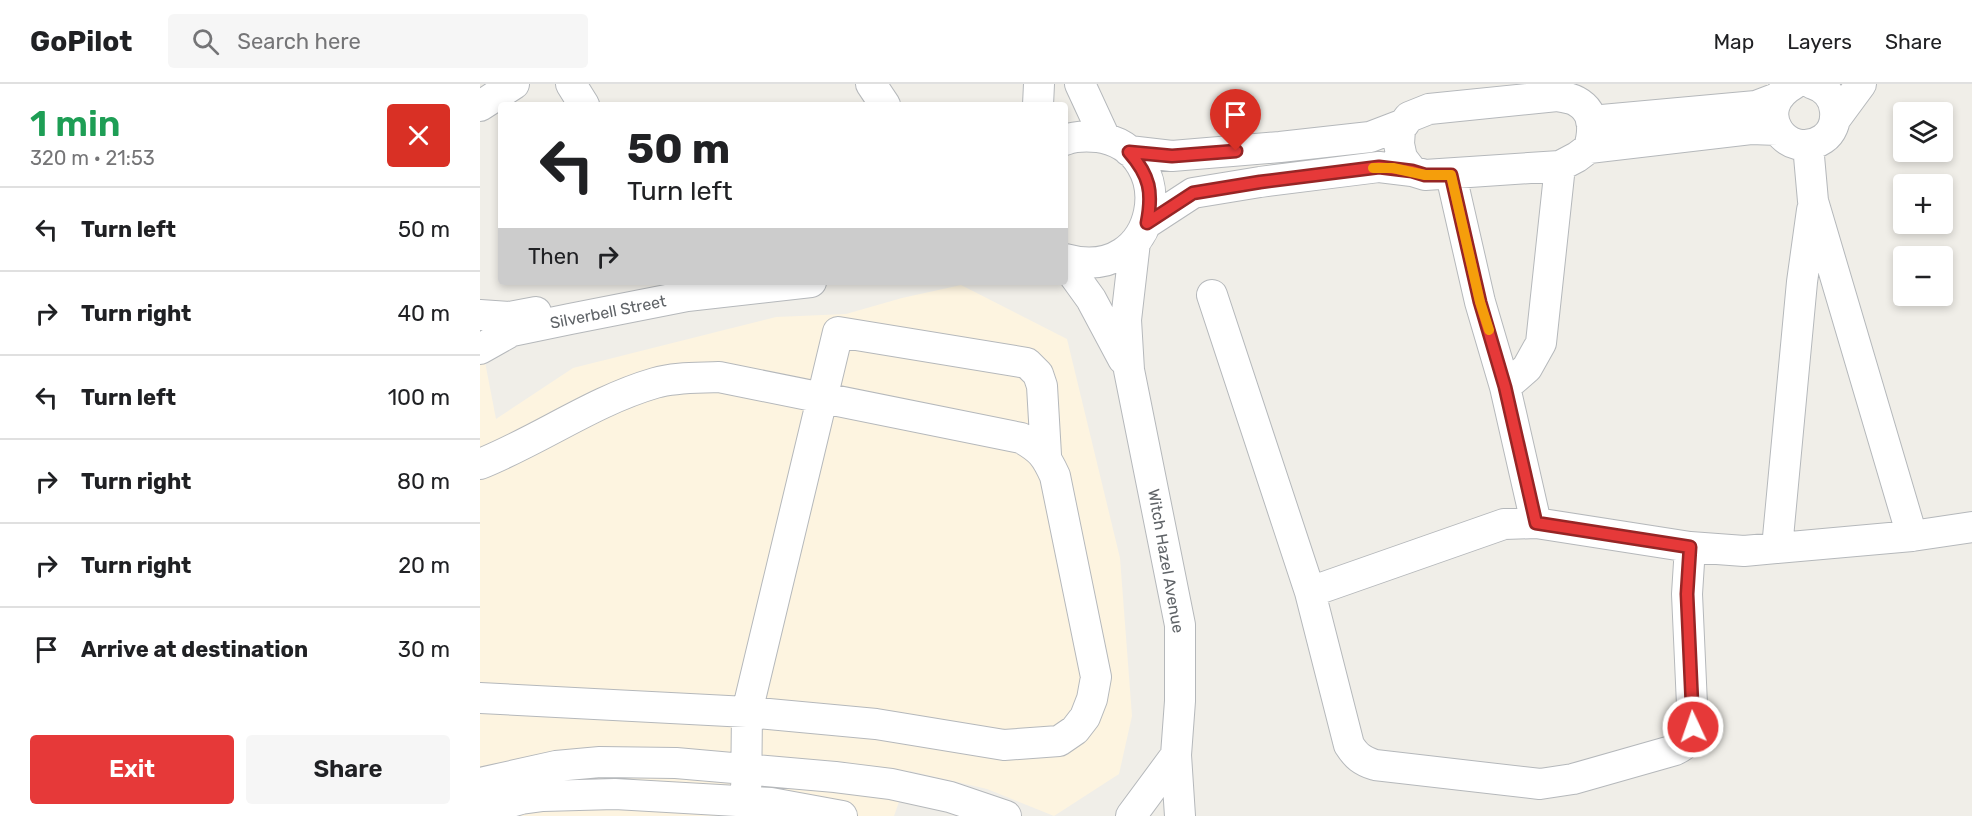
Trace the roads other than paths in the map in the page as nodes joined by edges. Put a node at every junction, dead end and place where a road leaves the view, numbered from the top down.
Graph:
1 (514, 84) edge
2 (571, 84) edge
3 (871, 84) edge
4 (1039, 84) edge
5 (1080, 84) edge
6 (1814, 84) edge
7 (1861, 84) edge
8 (1556, 90) edge
9 (1786, 91) edge
10 (1430, 97) edge
11 (582, 102) edge
12 (883, 102) edge
13 (1038, 102) edge
14 (480, 106) edge
15 (1836, 118) junction
16 (1404, 124) junction
17 (1778, 130) junction
18 (1590, 134) junction
19 (1068, 139) edge
20 (1117, 145) junction
21 (1808, 145) junction
22 (1257, 149) junction
23 (1560, 166) junction
24 (1412, 171) junction
25 (1451, 175) junction
26 (1260, 182) junction
27 (1813, 201) junction
28 (1141, 233) junction
29 (1068, 261) edge
30 (1068, 266) edge
31 (658, 285) edge
32 (786, 285) edge
33 (1212, 295) dead end
34 (480, 315) edge
35 (480, 349) edge
36 (1129, 370) junction
37 (1505, 387) junction
38 (820, 398) junction
39 (1046, 455) junction
40 (480, 464) edge
41 (1536, 523) junction
42 (1972, 527) edge
43 (1912, 536) junction
44 (1690, 547) junction
45 (1777, 548) junction
46 (1310, 592) junction
47 (480, 698) edge
48 (747, 712) junction
49 (1176, 755) junction
50 (748, 769) junction
51 (835, 777) junction
52 (480, 783) edge
53 (746, 802) junction
54 (940, 806) edge
55 (480, 811) edge
56 (837, 815) edge
57 (1006, 816) edge
58 (1131, 816) edge
59 (1180, 816) edge

1 - 14 street
2 - 11 street
3 - 12 street
4 - 13 street
5 - 20 street
6 - 15 street
7 - 15 street
8 - 10 street
8 - 18 street
9 - 17 street
9 - 18 street
10 - 16 street
15 - 21 street
16 - 22 street
16 - 24 street
17 - 18 street
17 - 21 street
18 - 23 street
19 - 20 street
20 - 22 street
20 - 28 street, Witch Hazel Avenue
21 - 27 street
22 - 26 street
23 - 25 street
23 - 37 street
24 - 25 street
24 - 26 street
25 - 37 street
26 - 28 street
27 - 43 street
27 - 45 street
28 - 29 street
28 - 36 street, Witch Hazel Avenue
30 - 36 street, Witch Hazel Avenue
31 - 34 street, Silverbell Street
32 - 35 street, Silverbell Street
33 - 46 street
36 - 49 street, Witch Hazel Avenue
37 - 41 street
38 - 39 street
38 - 39 street
38 - 40 street
38 - 48 street
39 - 48 street
41 - 44 street
41 - 46 street
42 - 43 street
43 - 45 street
44 - 45 street
44 - 46 street
47 - 48 street
48 - 50 street
49 - 58 street
49 - 59 street, Witch Hazel Avenue
50 - 51 street
50 - 52 street
50 - 53 street
51 - 54 street
51 - 56 street
53 - 55 street
53 - 56 street
54 - 57 street

